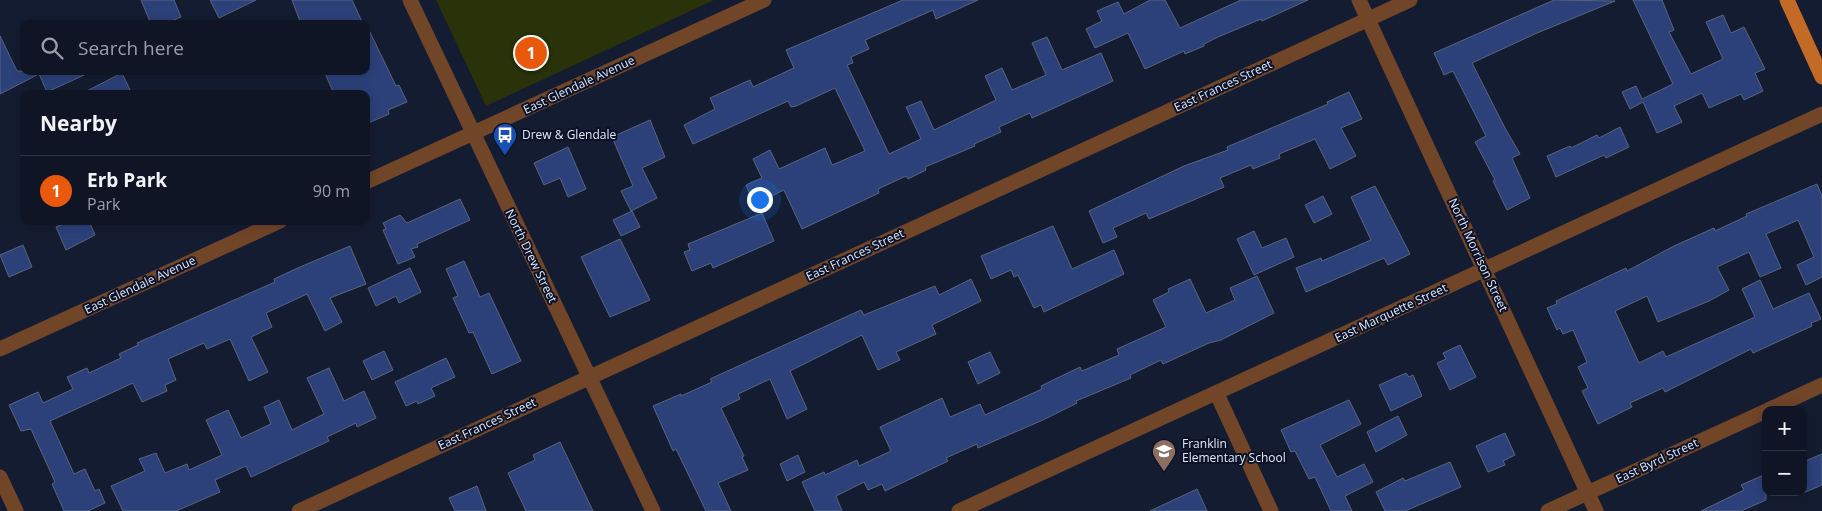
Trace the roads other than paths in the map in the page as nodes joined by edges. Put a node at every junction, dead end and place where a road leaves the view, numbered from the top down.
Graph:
1 (410, 0) edge
2 (764, 0) edge
3 (1359, 0) edge
4 (1410, 0) edge
5 (1787, 0) edge
6 (1368, 19) junction
7 (1822, 77) edge
8 (1822, 114) edge
9 (473, 134) junction
10 (370, 180) edge
11 (271, 225) edge
12 (1485, 269) junction
13 (0, 349) edge
14 (589, 377) junction
15 (1822, 385) edge
16 (1217, 394) junction
17 (1776, 406) edge
18 (1762, 412) edge
19 (0, 477) edge
20 (1587, 493) junction
21 (16, 511) edge
22 (299, 511) edge
23 (653, 511) edge
24 (959, 511) edge
25 (1271, 511) edge
26 (1548, 511) edge
27 (1596, 511) edge

1 - 9 street, North Drew Street
2 - 9 street, East Glendale Avenue
3 - 6 street, North Morrison Street
4 - 6 street, East Frances Street
5 - 7 main road
6 - 12 street, North Morrison Street
6 - 14 street, East Frances Street
8 - 12 street, East Marquette Street
9 - 10 street, East Glendale Avenue
9 - 14 street, North Drew Street
11 - 13 street, East Glendale Avenue
12 - 16 street, East Marquette Street
12 - 20 street, North Morrison Street
14 - 22 street, East Frances Street
14 - 23 street, North Drew Street
15 - 17 street, East Byrd Street
16 - 24 street, East Marquette Street
16 - 25 street
18 - 20 street, East Byrd Street
19 - 21 street
20 - 26 street, East Byrd Street
20 - 27 street, North Morrison Street

